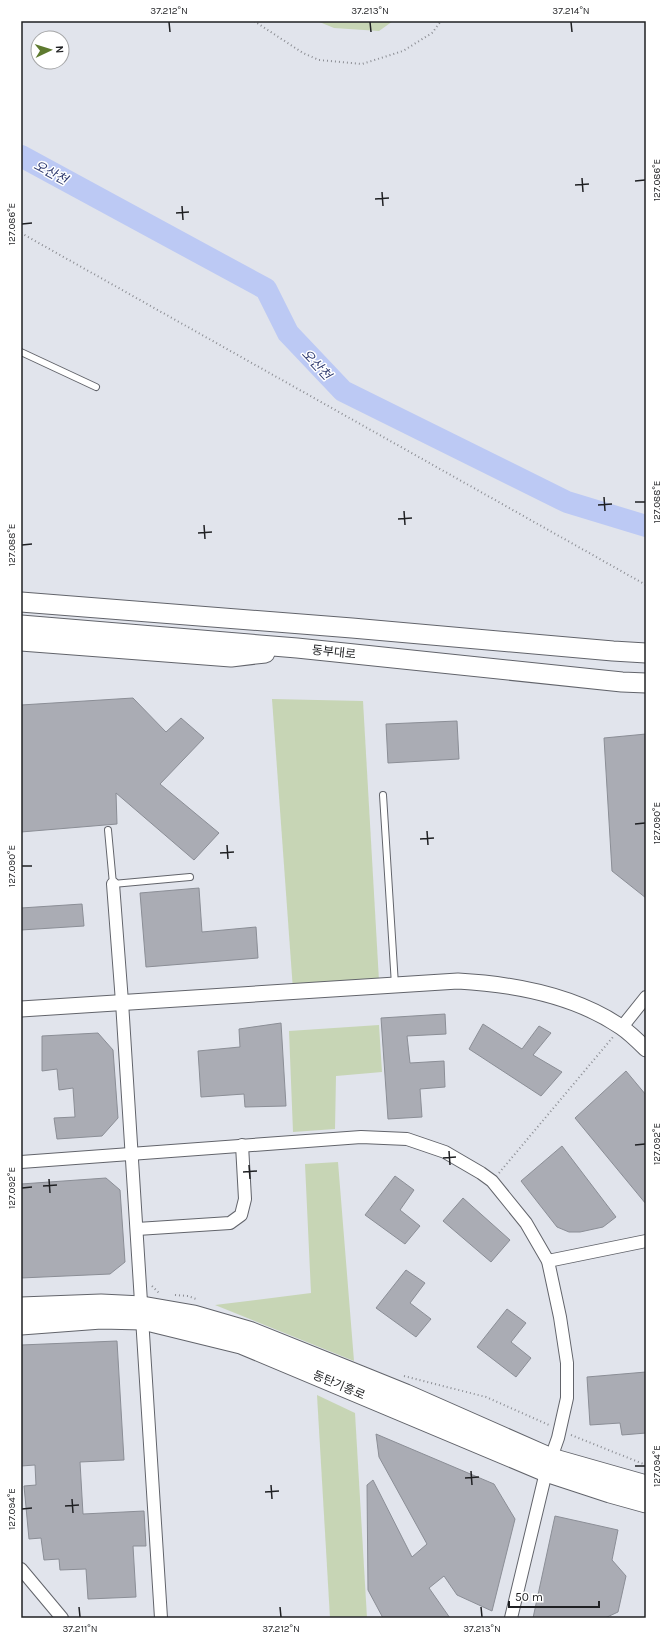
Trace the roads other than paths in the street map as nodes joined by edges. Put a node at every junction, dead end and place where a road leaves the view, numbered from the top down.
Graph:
1 (21, 352) edge
2 (96, 387) dead end
3 (21, 589) edge
4 (21, 602) edge
5 (21, 625) edge
6 (352, 628) junction
7 (21, 641) edge
8 (297, 648) junction
9 (646, 653) edge
10 (646, 683) edge
11 (383, 795) dead end
12 (108, 830) dead end
13 (190, 877) dead end
14 (113, 884) junction
15 (395, 985) junction
16 (646, 997) edge
17 (122, 1002) junction
18 (21, 1009) edge
19 (622, 1027) junction
20 (646, 1049) edge
21 (242, 1145) junction
22 (132, 1152) junction
23 (21, 1162) edge
24 (137, 1229) junction
25 (646, 1241) edge
26 (548, 1261) junction
27 (21, 1307) edge
28 (142, 1313) junction
29 (21, 1325) edge
30 (548, 1465) junction
31 (646, 1485) edge
32 (646, 1503) edge
33 (21, 1569) edge
34 (62, 1618) edge
35 (161, 1618) edge
36 (511, 1618) edge

1 - 2 lane
3 - 6 main road
4 - 6 main road, 동부대로
5 - 8 main road, 동부대로
6 - 9 main road, 동부대로
7 - 8 main road
8 - 10 main road, 동부대로
11 - 15 lane
12 - 14 lane
13 - 14 lane
14 - 17 street
15 - 17 street
15 - 19 street
16 - 19 street
17 - 18 street
17 - 22 street
19 - 20 street
21 - 22 street
21 - 24 street
21 - 26 street
22 - 23 street
22 - 24 street
24 - 28 street
25 - 26 street
26 - 30 street
27 - 28 main road, 동탄기흥로
28 - 29 main road, 동탄기흥로
28 - 30 main road, 동탄기흥로
28 - 35 street
30 - 31 main road, 동탄기흥로
30 - 32 main road, 동탄기흥로
30 - 36 street
33 - 34 street

